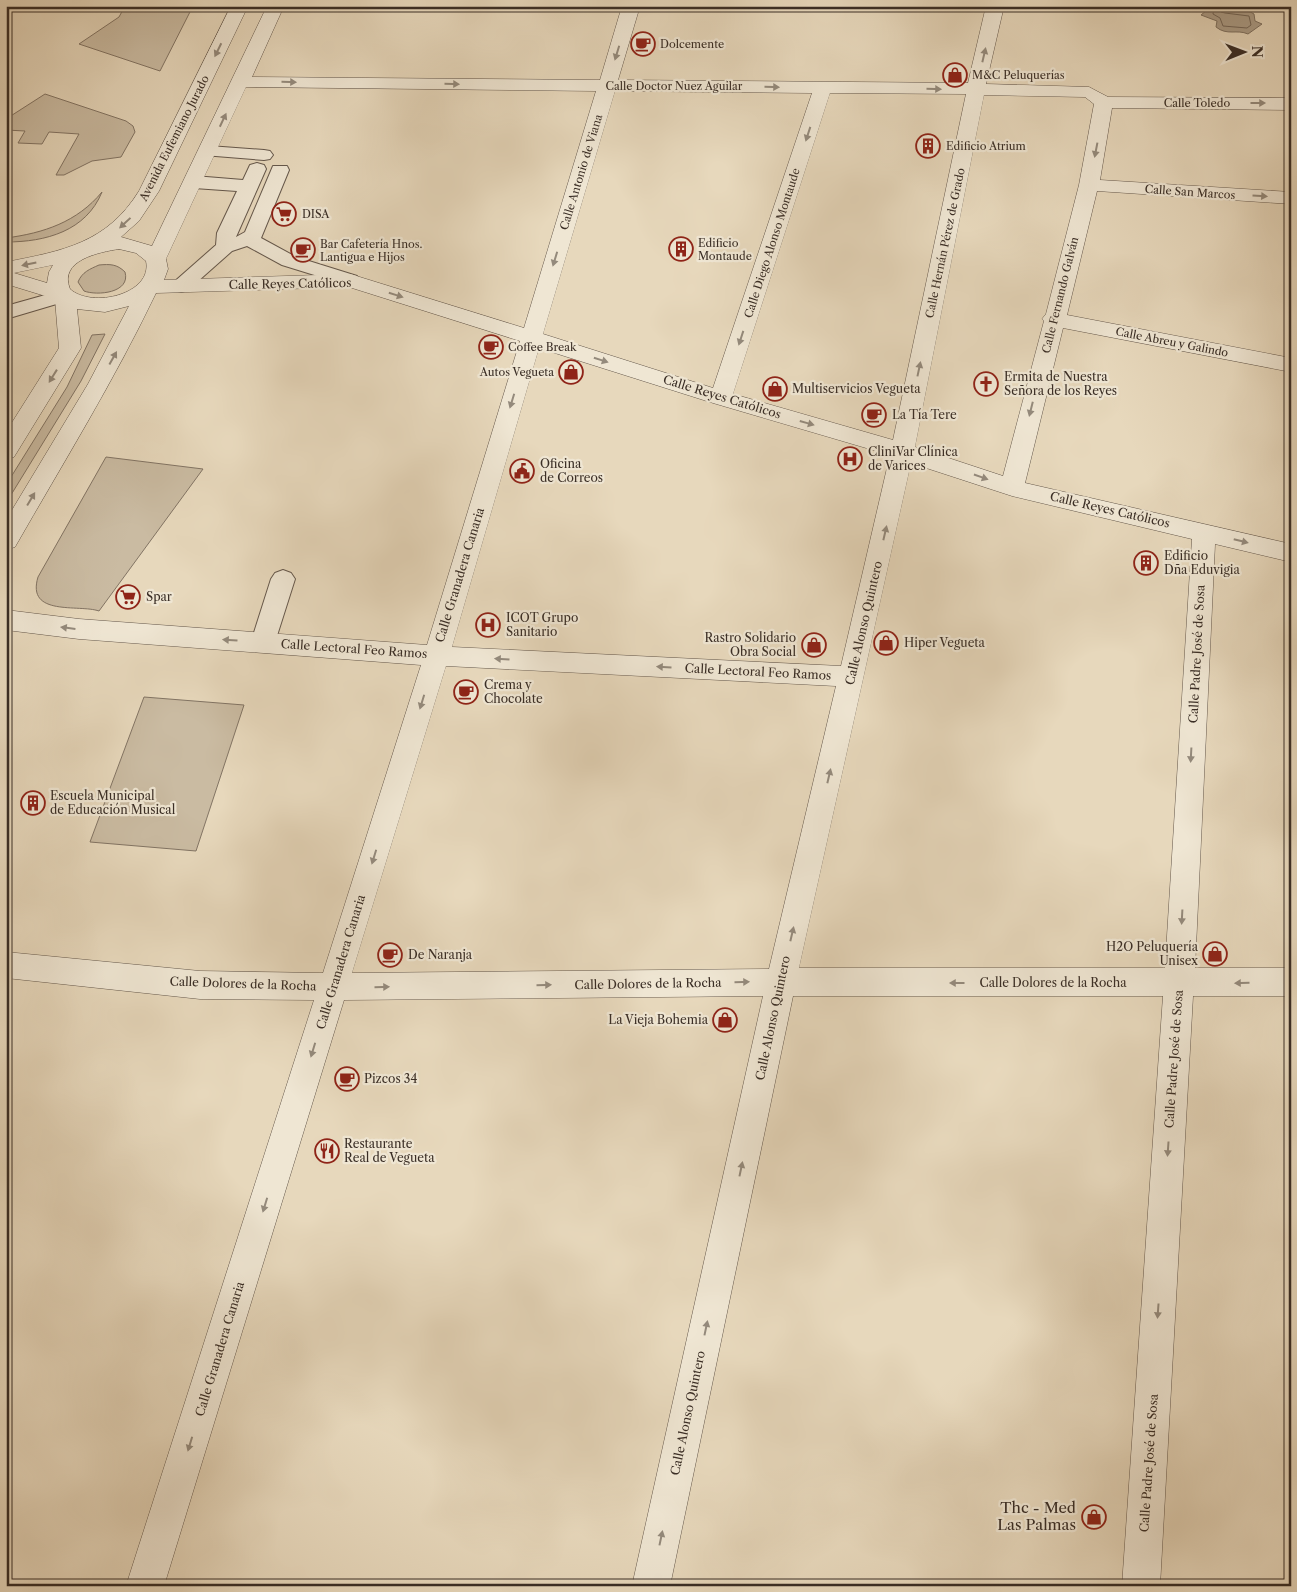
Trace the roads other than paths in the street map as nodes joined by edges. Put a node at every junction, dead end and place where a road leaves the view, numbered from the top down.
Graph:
1 (240, 6) edge
2 (276, 6) edge
3 (631, 6) edge
4 (995, 6) edge
5 (241, 82) junction
6 (607, 86) junction
7 (823, 88) junction
8 (976, 89) junction
9 (1104, 102) junction
10 (1291, 104) edge
11 (209, 151) junction
12 (280, 170) dead end
13 (194, 182) junction
14 (1089, 185) junction
15 (248, 186) junction
16 (1291, 198) edge
17 (248, 239) junction
18 (225, 247) junction
19 (85, 250) junction
20 (156, 259) junction
21 (6, 268) edge
22 (6, 277) edge
23 (350, 280) junction
24 (181, 286) junction
25 (149, 287) junction
26 (63, 296) junction
27 (6, 313) edge
28 (1053, 319) junction
29 (531, 337) junction
30 (1291, 365) edge
31 (722, 398) junction
32 (6, 451) edge
33 (902, 451) junction
34 (1012, 488) junction
35 (1204, 532) junction
36 (6, 540) edge
37 (1291, 553) edge
38 (283, 579) dead end
39 (6, 620) edge
40 (263, 642) junction
41 (436, 656) junction
42 (852, 677) junction
43 (6, 965) edge
44 (781, 982) junction
45 (1291, 982) edge
46 (1179, 983) junction
47 (333, 987) junction
48 (145, 1586) edge
49 (651, 1586) edge
50 (1141, 1586) edge

1 -> 19 street, Avenida Eufemiano Jurado
2 - 5 street
3 -> 6 street, Calle Antonio de Viana
8 -> 4 street, Calle Hernán Pérez de Grado
5 -> 6 street, Calle Doctor Nuez Aguilar
11 -> 5 street
6 -> 7 street, Calle Doctor Nuez Aguilar
6 -> 29 street, Calle Antonio de Viana
7 -> 8 street, Calle Doctor Nuez Aguilar
7 -> 31 street, Calle Diego Alonso Montaude
8 - 9 street, Calle Doctor Nuez Aguilar
33 -> 8 street, Calle Hernán Pérez de Grado
9 -> 10 street, Calle Toledo
9 -> 14 street, Calle Fernando Galván
11 - 13 street
11 - 15 lane
12 - 17 lane
13 - 15 lane
13 - 20 street
14 -> 16 street, Calle San Marcos
14 - 28 street, Calle Fernando Galván
15 - 18 lane
17 - 18 lane
17 - 23 lane
18 - 24 lane
19 - 20 street
19 -> 21 street
19 - 26 street
20 - 25 street
22 - 26 street
23 - 24 street, Calle Reyes Católicos
23 -> 29 street, Calle Reyes Católicos
24 - 25 street, Calle Reyes Católicos
25 - 26 street
36 -> 25 street
26 - 27 lane
26 -> 32 street
28 - 30 street, Calle Abreu y Galindo
28 -> 34 street, Calle Fernando Galván
29 -> 31 street, Calle Reyes Católicos
29 -> 41 street, Calle Granadera Canaria
31 -> 33 street, Calle Reyes Católicos
33 -> 34 street, Calle Reyes Católicos
42 -> 33 street, Calle Alonso Quintero
34 - 35 street, Calle Reyes Católicos
35 -> 37 street, Calle Reyes Católicos
35 -> 46 street, Calle Padre José de Sosa
38 - 40 lane
40 -> 39 street, Calle Lectoral Feo Ramos
40 - 41 street, Calle Lectoral Feo Ramos
42 -> 41 street, Calle Lectoral Feo Ramos
41 -> 47 street, Calle Granadera Canaria
44 -> 42 street, Calle Alonso Quintero
43 - 47 street, Calle Dolores de la Rocha
46 -> 44 street, Calle Dolores de la Rocha
47 -> 44 street, Calle Dolores de la Rocha
49 -> 44 street, Calle Alonso Quintero
45 -> 46 street, Calle Dolores de la Rocha
46 -> 50 street, Calle Padre José de Sosa
47 -> 48 street, Calle Granadera Canaria

